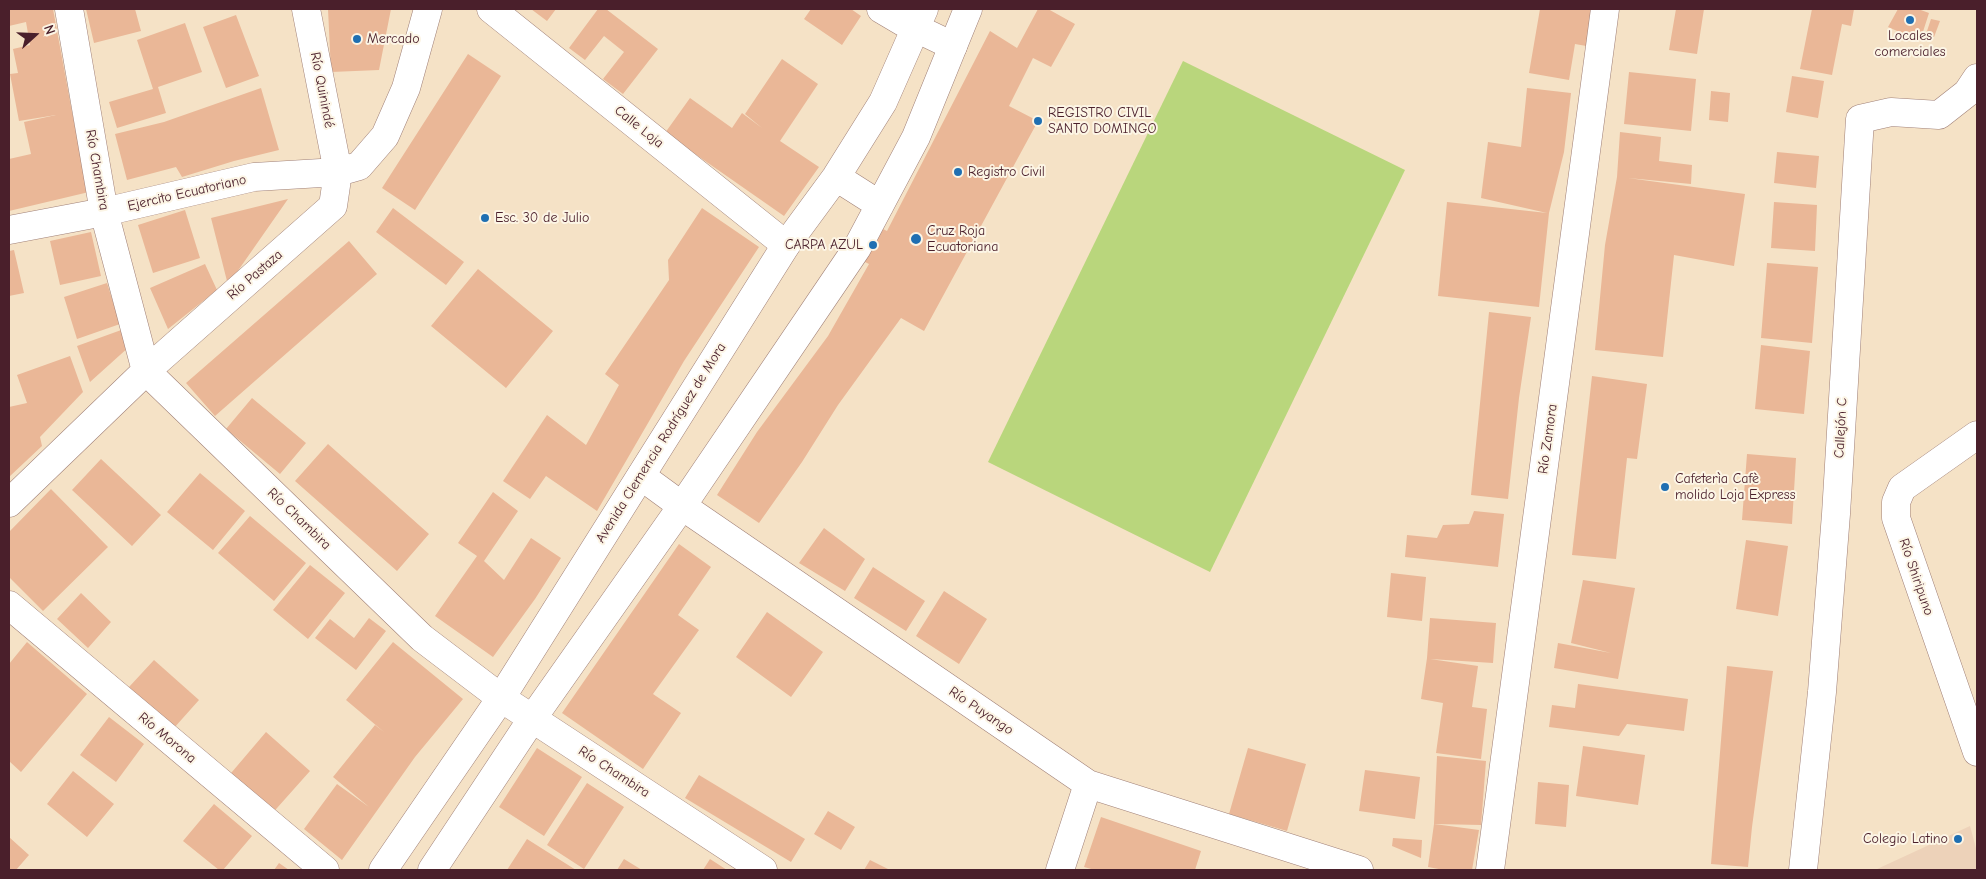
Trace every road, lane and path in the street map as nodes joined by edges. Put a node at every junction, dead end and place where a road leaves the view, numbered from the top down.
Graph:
1 (69, 9) edge
2 (306, 9) edge
3 (428, 9) edge
4 (491, 9) edge
5 (881, 9) edge
6 (968, 9) edge
7 (1606, 9) edge
8 (921, 19) edge
9 (953, 46) junction
10 (1977, 78) edge
11 (338, 172) junction
12 (836, 177) junction
13 (880, 205) junction
14 (104, 212) junction
15 (9, 230) edge
16 (786, 246) junction
17 (146, 371) junction
18 (1977, 435) edge
19 (641, 476) junction
20 (9, 503) edge
21 (682, 506) junction
22 (9, 605) edge
23 (501, 698) junction
24 (532, 718) junction
25 (1976, 744) edge
26 (1088, 784) junction
27 (325, 870) edge
28 (384, 870) edge
29 (432, 870) edge
30 (763, 870) edge
31 (1060, 870) edge
32 (1359, 870) edge
33 (1490, 870) edge
34 (1803, 870) edge

1 - 14 street, Río Chambira
2 - 11 street, Río Quinindé
3 - 11 street
4 - 16 street, Calle Loja
5 - 8 street
6 - 9 street
7 - 33 street, Río Zamora
8 - 9 street
8 - 12 street, Avenida Clemencia Rodríguez de Mora
9 - 13 street
10 - 34 street, Callejón C
11 - 14 street, Ejercito Ecuatoriano
11 - 17 street, Río Pastaza
12 - 13 street
12 - 16 street, Avenida Clemencia Rodríguez de Mora
13 - 21 street
14 - 15 street, Ejercito Ecuatoriano
14 - 17 street, Río Chambira
16 - 19 street, Avenida Clemencia Rodríguez de Mora
17 - 20 street, Río Pastaza
17 - 23 street, Río Chambira
18 - 25 street, Río Shiripuno
19 - 21 street, Río Puyango
19 - 23 street, Avenida Clemencia Rodríguez de Mora
21 - 24 street
21 - 26 street, Río Puyango
22 - 27 street, Río Morona
23 - 24 street, Río Chambira
23 - 28 street, Avenida Clemencia Rodríguez de Mora
24 - 29 street
24 - 30 street, Río Chambira
26 - 31 street
26 - 32 street, Río Puyango

